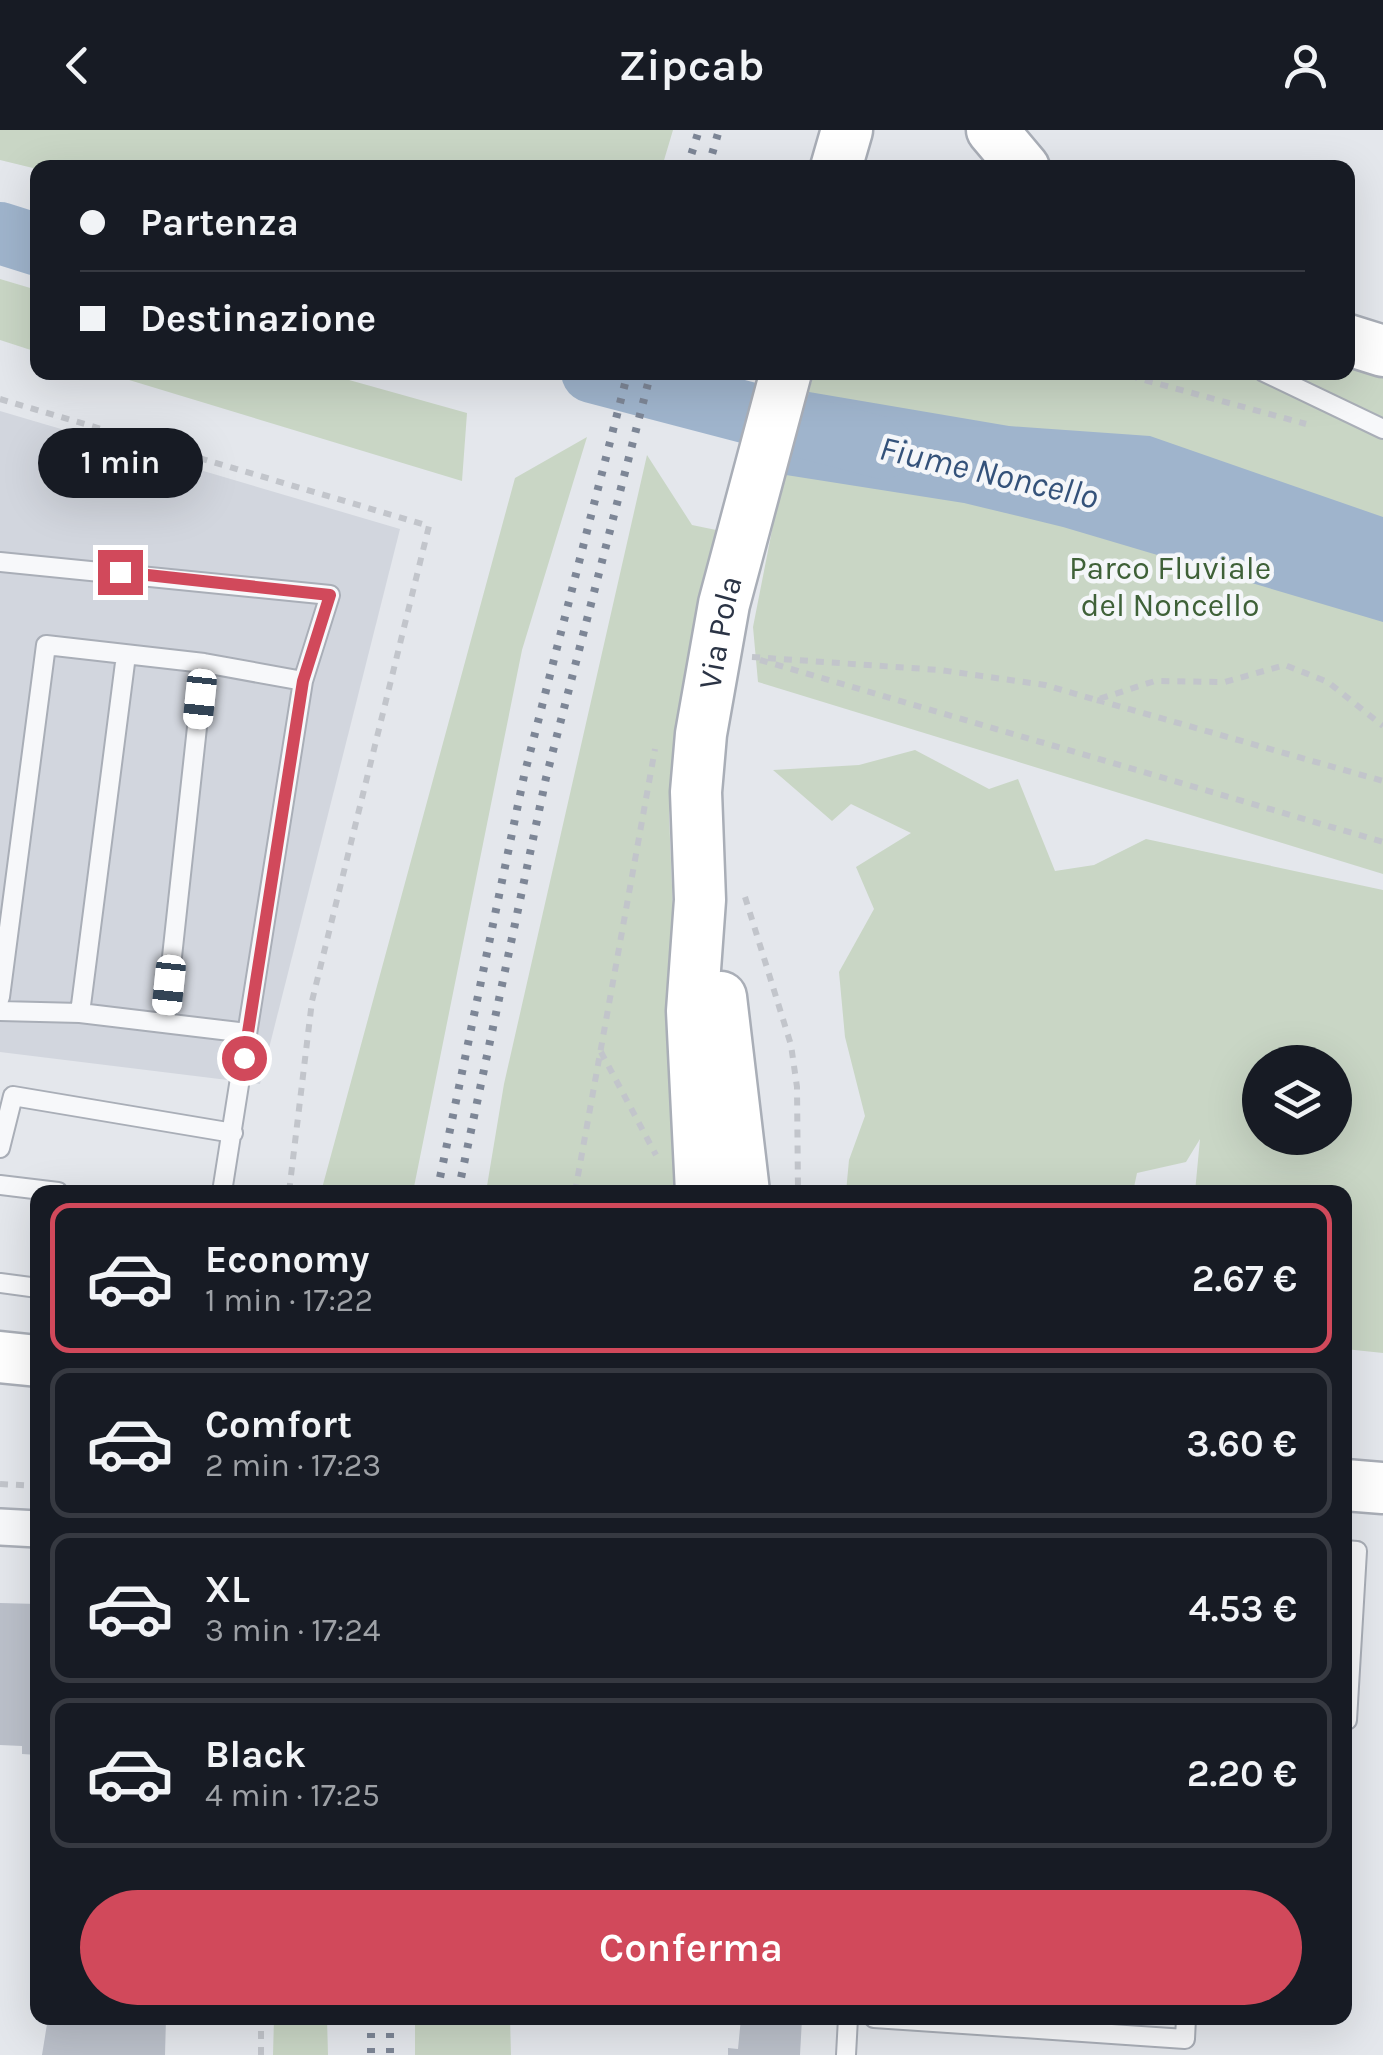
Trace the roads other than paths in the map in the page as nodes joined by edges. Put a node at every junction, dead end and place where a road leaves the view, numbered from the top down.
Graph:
1 (847, 130) edge
2 (992, 130) edge
3 (838, 160) edge
4 (1017, 160) edge
5 (1355, 342) edge
6 (1383, 350) edge
7 (784, 380) edge
8 (1281, 380) edge
9 (1383, 429) edge
10 (0, 562) edge
11 (126, 655) junction
12 (204, 663) junction
13 (303, 681) junction
14 (720, 889) junction
15 (0, 996) edge
16 (0, 1011) edge
17 (80, 1013) junction
18 (165, 1021) junction
19 (247, 1033) junction
20 (232, 1133) junction
21 (0, 1148) edge
22 (682, 1181) edge
23 (0, 1184) edge
24 (223, 1185) edge
25 (743, 1185) edge
26 (30, 1188) edge
27 (0, 1283) edge
28 (30, 1287) edge
29 (0, 1356) edge
30 (30, 1359) edge
31 (1352, 1458) edge
32 (1383, 1460) edge
33 (1352, 1486) edge
34 (1383, 1488) edge
35 (0, 1527) edge
36 (30, 1529) edge
37 (1352, 1551) edge
38 (1352, 1628) edge
39 (848, 2025) edge
40 (978, 2025) edge
41 (1186, 2025) edge
42 (846, 2055) edge

1 - 3 main road
2 - 4 main road
5 - 6 main road
7 - 14 main road, Via Pola
8 - 9 lane
10 - 13 lane
11 - 12 lane
11 - 15 lane
11 - 17 lane
12 - 13 lane
12 - 18 lane
13 - 19 lane
14 - 22 main road, Via Pola
14 - 25 main road, Via Pola
16 - 17 lane
17 - 18 lane
18 - 19 lane
19 - 20 lane
20 - 21 lane
20 - 24 lane
23 - 26 lane
27 - 28 lane
29 - 30 main road
31 - 32 main road
33 - 34 main road
35 - 36 street
37 - 38 lane
39 - 42 lane
40 - 41 lane

